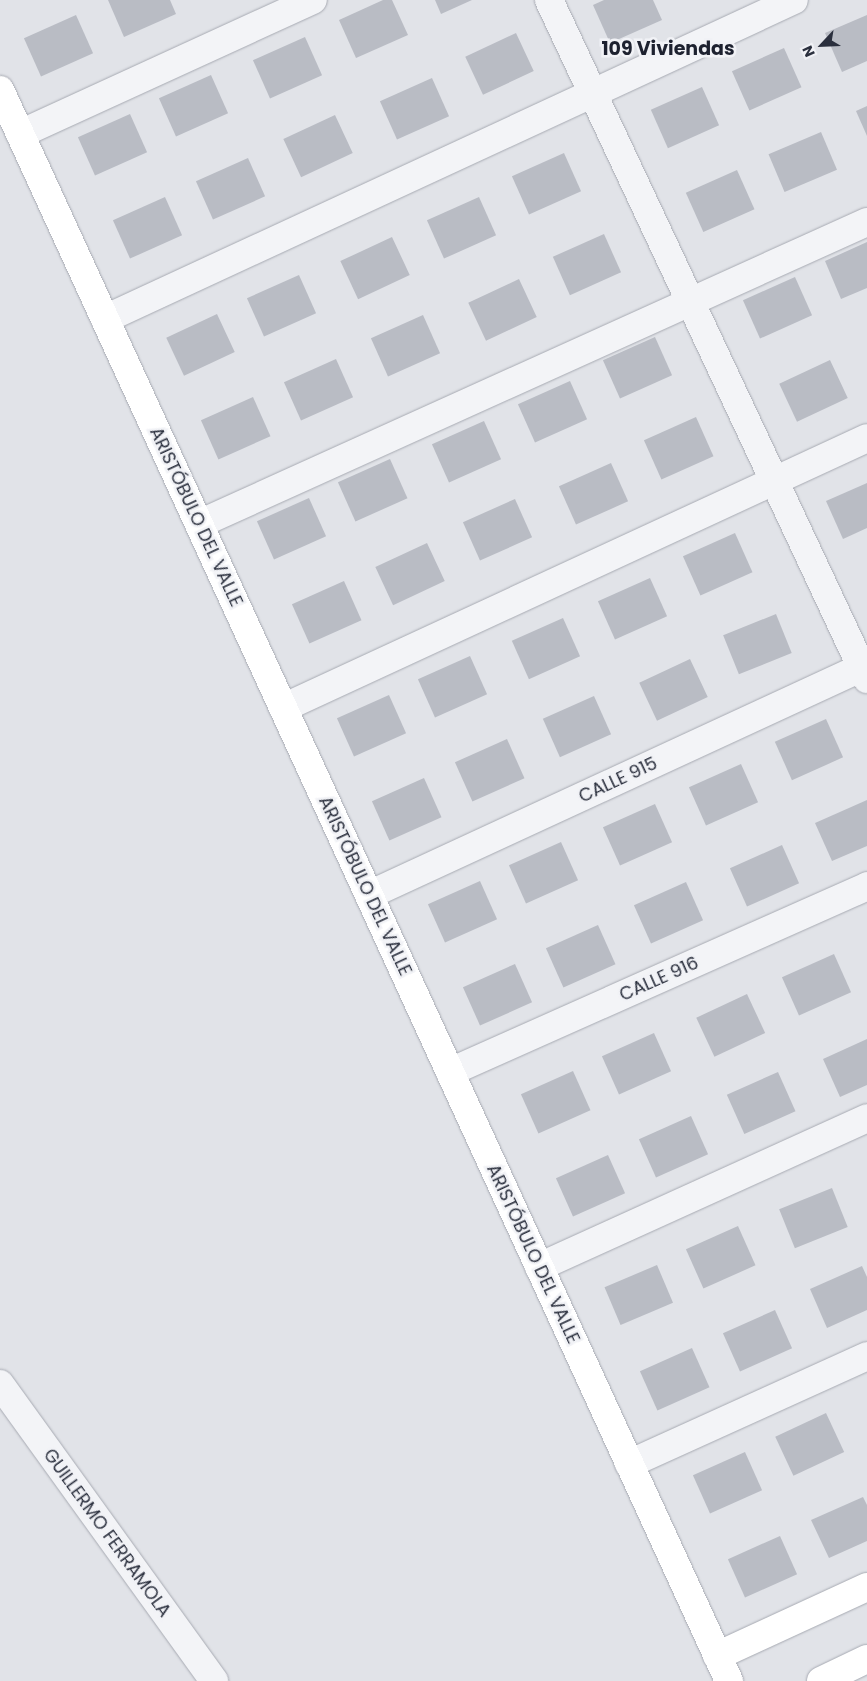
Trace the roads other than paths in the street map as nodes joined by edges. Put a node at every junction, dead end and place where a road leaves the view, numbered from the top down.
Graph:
1 (313, 0) edge
2 (549, 0) edge
3 (794, 0) edge
4 (0, 90) edge
5 (592, 93) junction
6 (20, 134) junction
7 (867, 222) edge
8 (690, 302) junction
9 (105, 319) junction
10 (867, 438) edge
11 (774, 481) junction
12 (199, 524) junction
13 (865, 670) edge
14 (283, 708) junction
15 (867, 886) edge
16 (369, 896) junction
17 (450, 1072) junction
18 (867, 1118) edge
19 (539, 1267) junction
20 (867, 1356) edge
21 (0, 1384) edge
22 (629, 1464) junction
23 (867, 1587) edge
24 (717, 1656) junction
25 (867, 1659) edge
26 (214, 1681) edge
27 (729, 1681) edge
28 (821, 1681) edge

1 - 6 street
2 - 5 street
3 - 5 street
4 - 6 street, ARISTÓBULO DEL VALLE
5 - 8 street
5 - 9 street
6 - 9 street, ARISTÓBULO DEL VALLE
7 - 8 street
8 - 11 street
8 - 12 street
9 - 12 street, ARISTÓBULO DEL VALLE
10 - 11 street
11 - 13 street
11 - 14 street
12 - 14 street, ARISTÓBULO DEL VALLE
13 - 16 street, CALLE 915
14 - 16 street, ARISTÓBULO DEL VALLE
15 - 17 street, CALLE 916
16 - 17 street, ARISTÓBULO DEL VALLE
17 - 19 street, ARISTÓBULO DEL VALLE
18 - 19 street
19 - 22 street, ARISTÓBULO DEL VALLE
20 - 22 street
21 - 26 street, GUILLERMO FERRAMOLA
22 - 24 street, ARISTÓBULO DEL VALLE
23 - 24 street
24 - 27 street, ARISTÓBULO DEL VALLE
25 - 28 street

